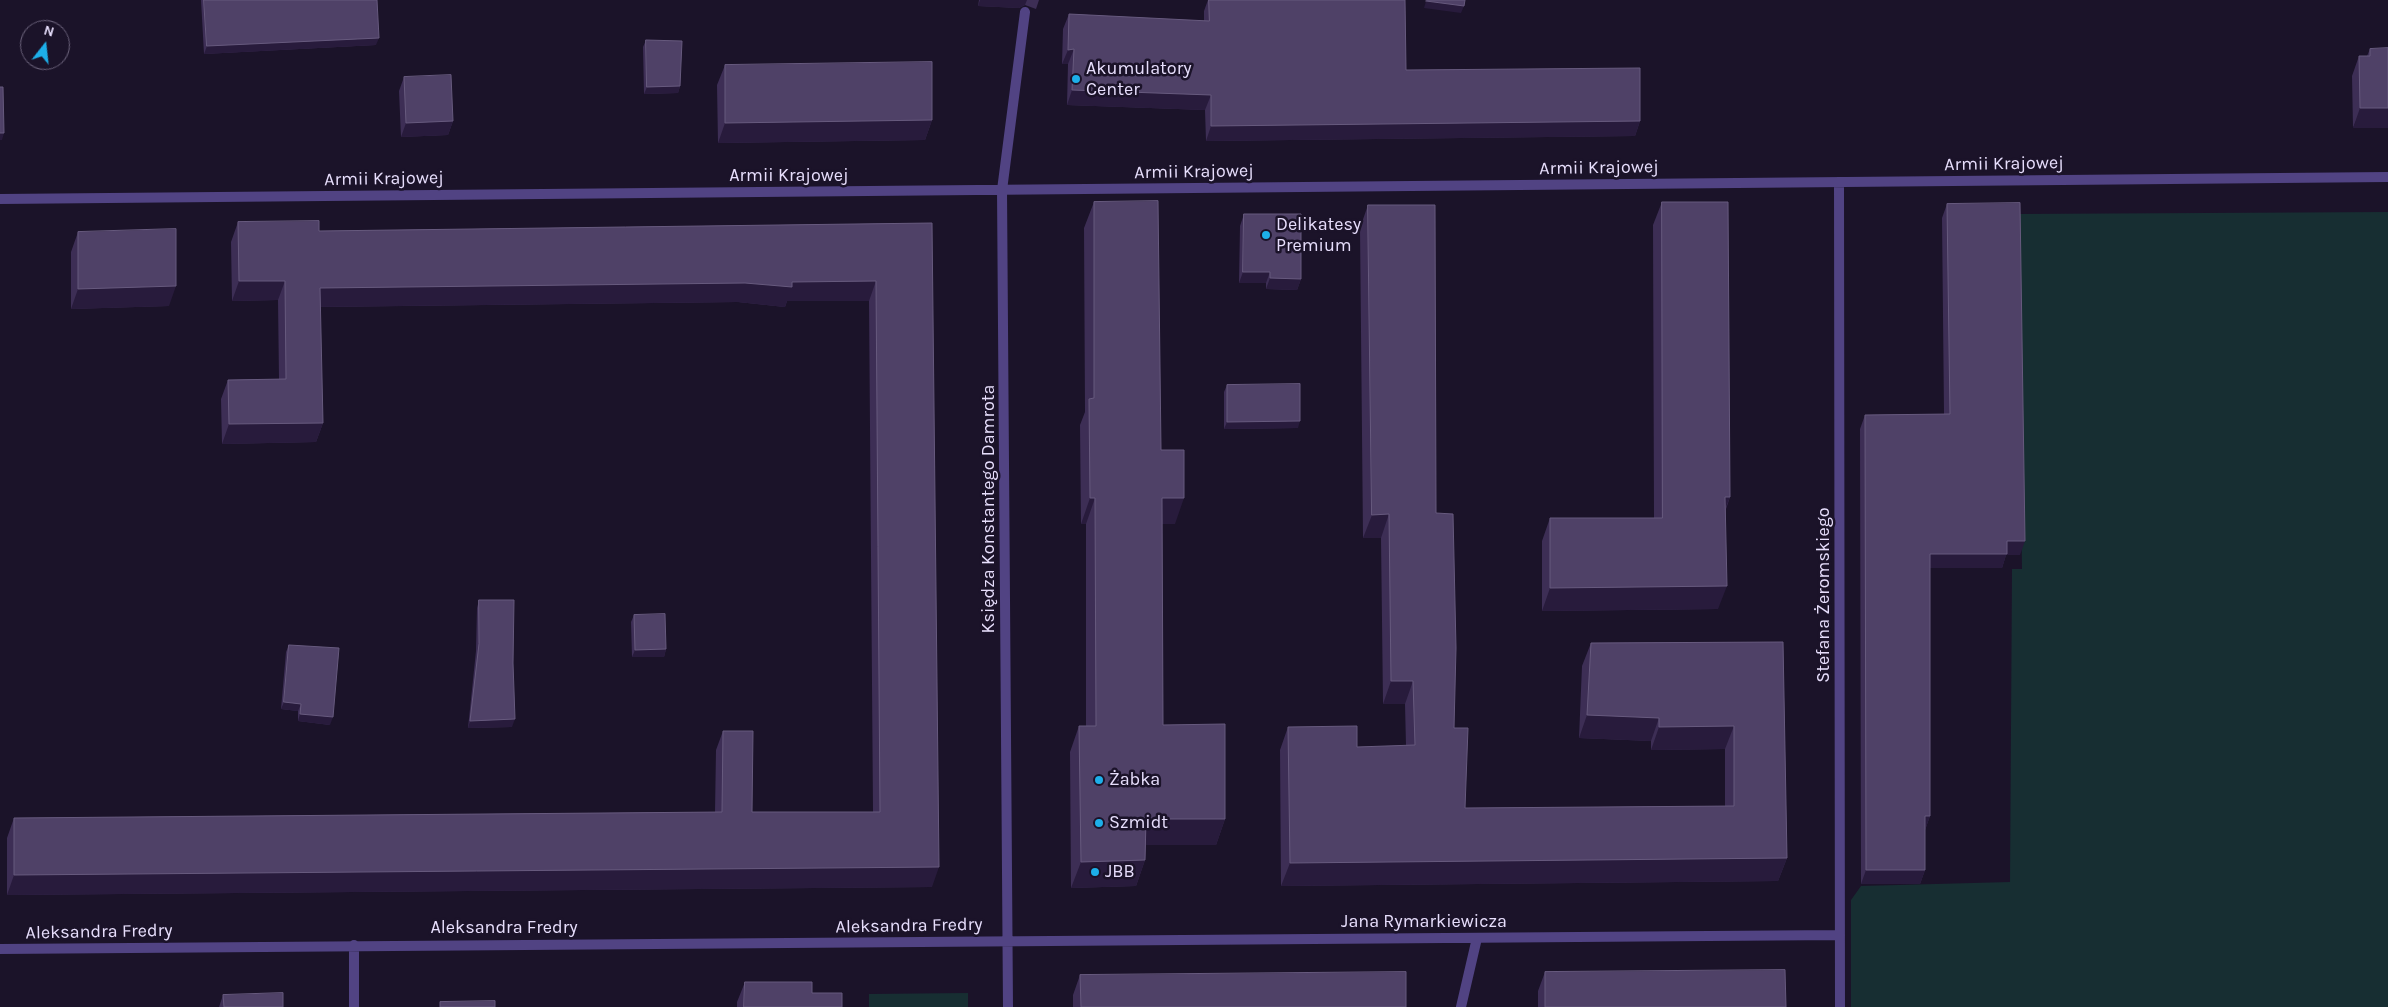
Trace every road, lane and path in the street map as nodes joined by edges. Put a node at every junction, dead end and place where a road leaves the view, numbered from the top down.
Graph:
1 (1025, 12) dead end
2 (2388, 177) edge
3 (1839, 182) junction
4 (1002, 190) junction
5 (0, 199) edge
6 (1840, 935) junction
7 (1477, 938) junction
8 (1008, 942) junction
9 (354, 945) junction
10 (0, 949) edge
11 (354, 1007) edge
12 (1008, 1007) edge
13 (1460, 1007) edge
14 (1840, 1007) edge

1 - 4 street, Księdza Konstantego Damrota
2 - 3 street, Armii Krajowej
3 - 4 street, Armii Krajowej
3 - 6 street, Stefana Żeromskiego
4 - 5 street, Armii Krajowej
4 - 8 street, Księdza Konstantego Damrota
6 - 7 street, Jana Rymarkiewicza
6 - 14 street, Stefana Żeromskiego
7 - 8 street, Jana Rymarkiewicza
7 - 13 street
8 - 9 street, Aleksandra Fredry
8 - 12 street, Księdza Konstantego Damrota
9 - 10 street, Aleksandra Fredry
9 - 11 street

